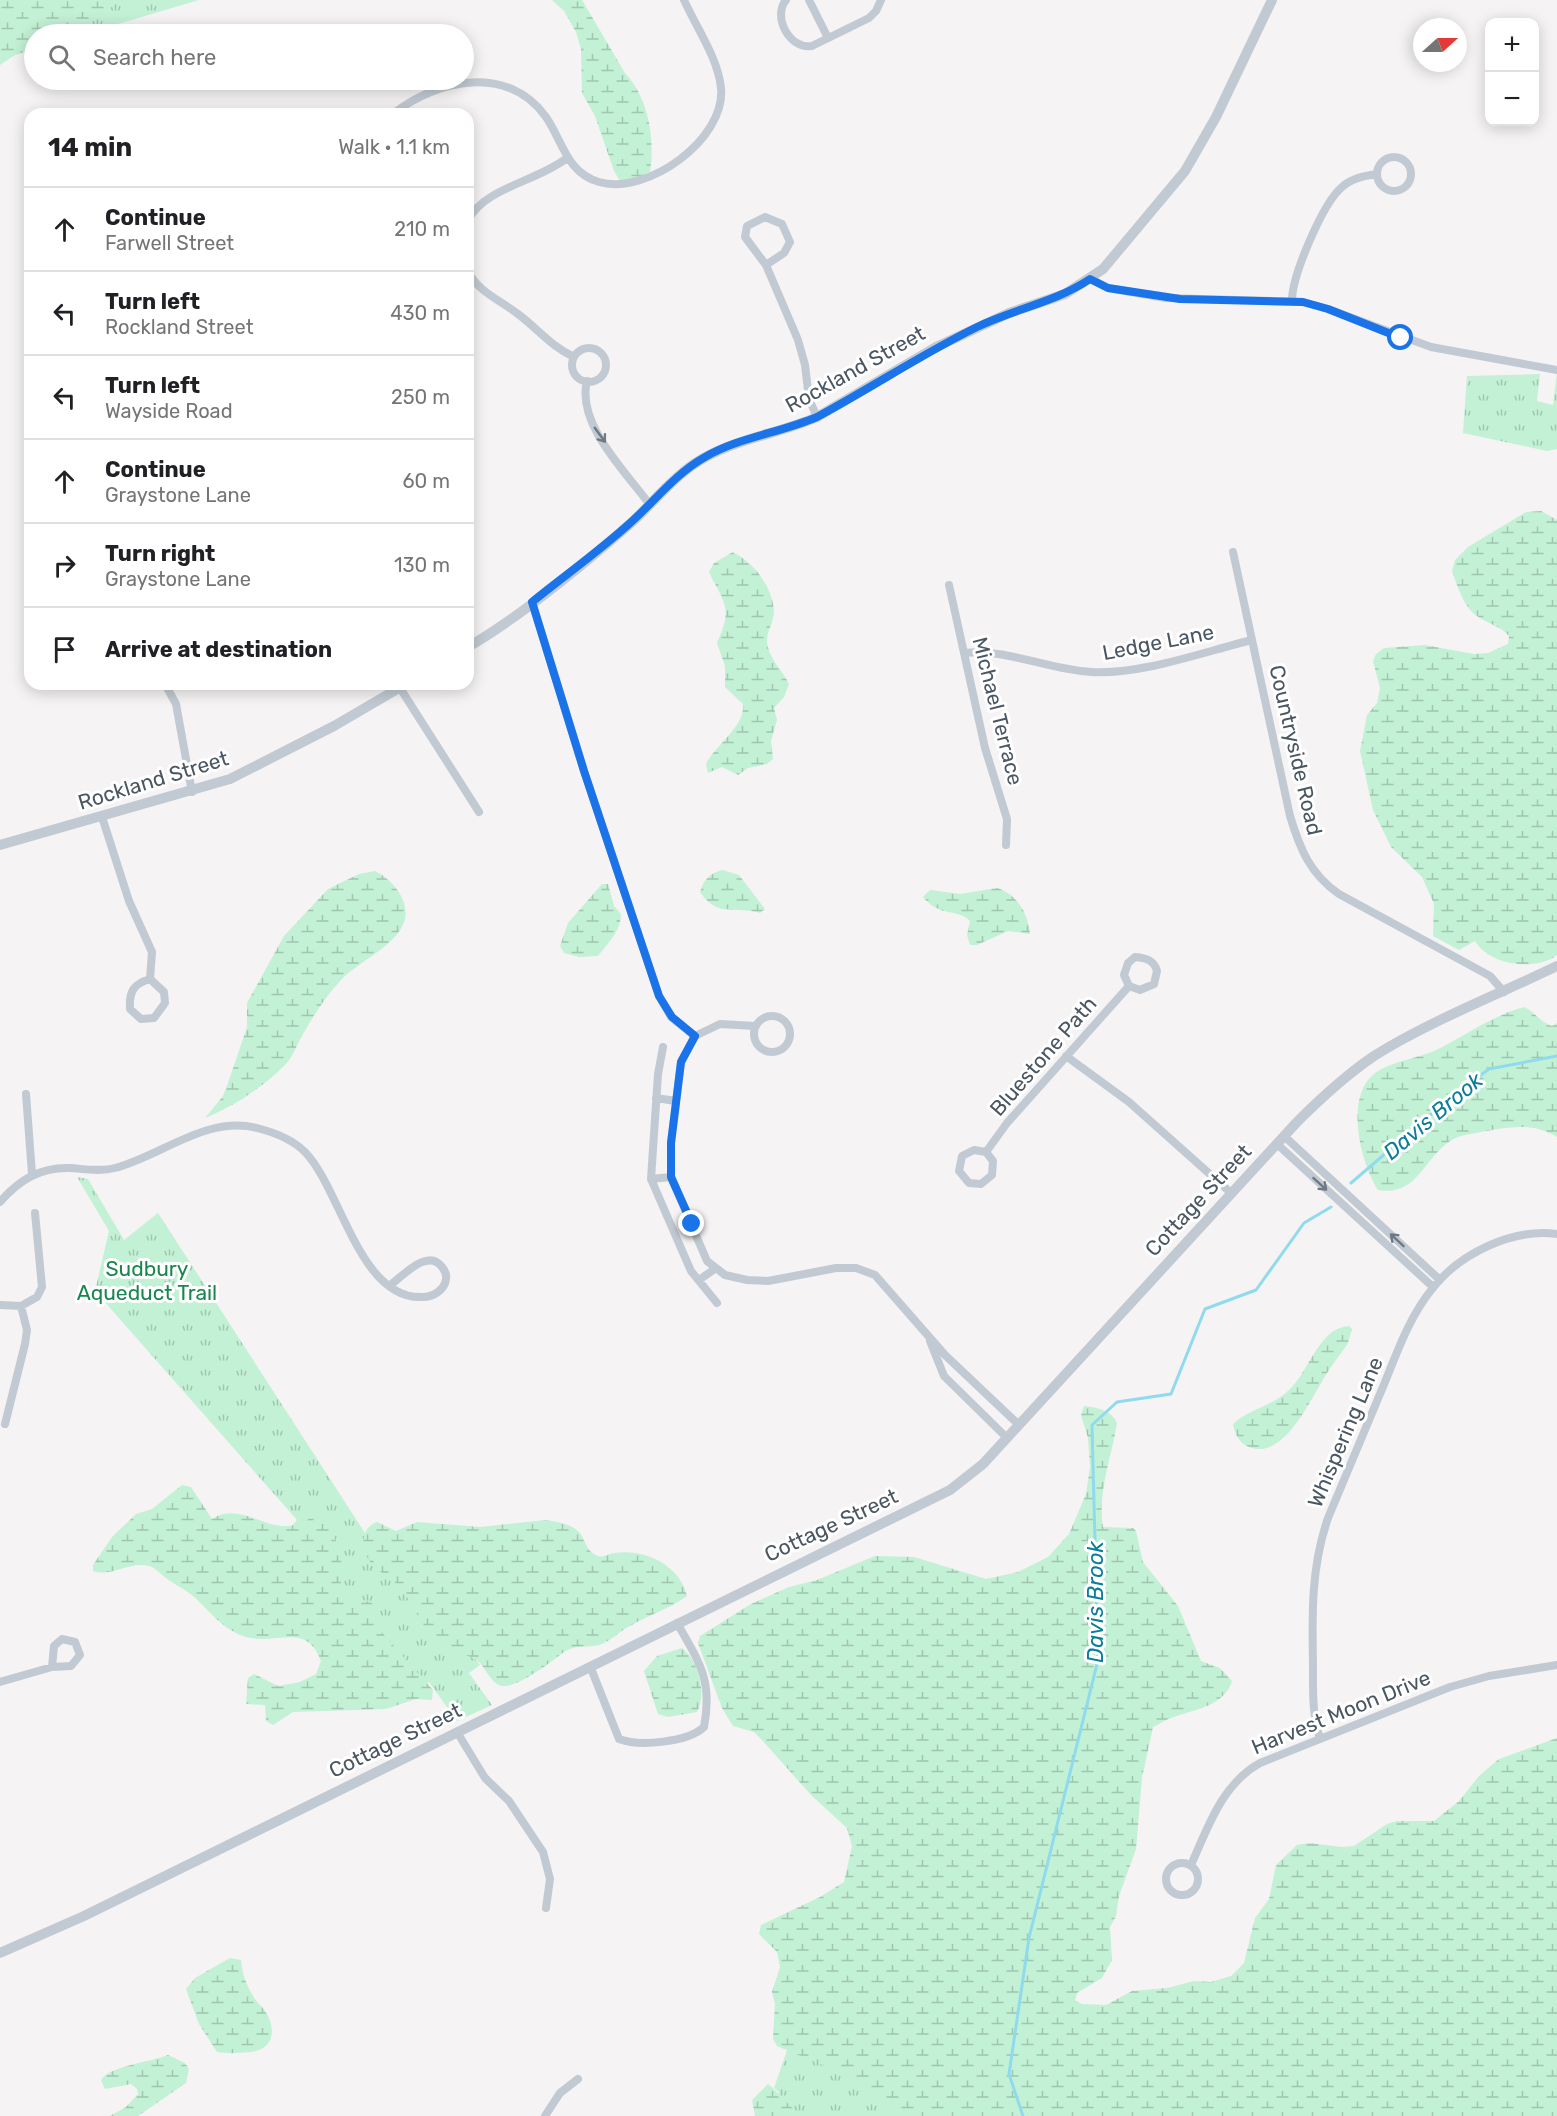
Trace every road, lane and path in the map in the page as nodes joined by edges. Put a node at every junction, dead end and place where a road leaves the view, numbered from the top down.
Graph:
1 (684, 0) edge
2 (786, 0) edge
3 (809, 0) edge
4 (881, 0) edge
5 (1272, 0) edge
6 (828, 38) junction
7 (474, 83) edge
8 (438, 90) edge
9 (402, 108) edge
10 (567, 158) junction
11 (1377, 174) junction
12 (474, 211) edge
13 (766, 265) junction
14 (1090, 279) junction
15 (474, 280) edge
16 (1292, 301) junction
17 (574, 357) junction
18 (1557, 370) edge
19 (586, 381) junction
20 (817, 417) junction
21 (650, 505) junction
22 (1233, 552) dead end
23 (949, 585) dead end
24 (532, 602) junction
25 (1252, 640) junction
26 (474, 643) edge
27 (964, 653) junction
28 (168, 690) edge
29 (396, 690) edge
30 (405, 690) edge
31 (192, 792) junction
32 (479, 812) dead end
33 (102, 817) junction
34 (0, 845) edge
35 (1006, 845) dead end
36 (1557, 966) edge
37 (150, 978) junction
38 (1129, 986) junction
39 (1504, 992) junction
40 (755, 1026) junction
41 (695, 1036) junction
42 (663, 1047) dead end
43 (1066, 1056) junction
44 (26, 1094) dead end
45 (656, 1098) junction
46 (676, 1101) junction
47 (1280, 1140) junction
48 (986, 1152) junction
49 (32, 1174) junction
50 (671, 1177) junction
51 (651, 1179) junction
52 (1231, 1194) junction
53 (0, 1202) edge
54 (35, 1213) dead end
55 (1557, 1234) edge
56 (716, 1268) junction
57 (699, 1280) junction
58 (1440, 1280) junction
59 (389, 1286) junction
60 (1433, 1287) junction
61 (717, 1303) dead end
62 (0, 1305) edge
63 (21, 1306) junction
64 (929, 1335) junction
65 (5, 1424) dead end
66 (1018, 1424) junction
67 (1006, 1437) junction
68 (676, 1623) junction
69 (1557, 1665) edge
70 (590, 1666) junction
71 (52, 1667) dead end
72 (0, 1682) edge
73 (457, 1732) junction
74 (1320, 1739) junction
75 (1191, 1865) dead end
76 (546, 1908) dead end
77 (0, 1953) edge
78 (578, 2079) dead end
79 (545, 2116) edge

1 - 10 street
2 - 6 street
3 - 6 street
4 - 6 street
5 - 14 street, Rockland Street
7 - 10 street
8 - 9 street
10 - 12 street
11 - 11 street
11 - 16 street
13 - 13 street
13 - 20 street
14 - 16 street
14 - 20 street, Rockland Street
15 - 17 street
16 - 18 street
17 - 19 street
17 - 19 street
19 -> 21 street
20 - 21 street, Rockland Street
21 - 24 street, Rockland Street
22 - 25 street, Countryside Road
23 - 27 street, Michael Terrace
24 - 26 street, Rockland Street
24 - 41 street
25 - 27 street, Ledge Lane
25 - 39 street, Countryside Road
27 - 35 street, Michael Terrace
28 - 31 street
29 - 31 street, Rockland Street
30 - 32 street
31 - 33 street, Rockland Street
33 - 34 street, Rockland Street
33 - 37 street
36 - 39 street, Cottage Street
37 - 37 street
38 - 38 street
38 - 43 street, Bluestone Path
39 - 47 street, Cottage Street
40 - 40 street
40 - 41 street
41 - 46 street
42 - 45 street
43 - 48 street, Bluestone Path
43 - 52 street
44 - 49 street
45 - 46 street
45 - 51 street
46 - 50 street
47 - 52 street, Cottage Street
58 -> 47 street
47 -> 60 street
48 - 48 street
49 - 53 street
49 - 59 street
50 - 51 street
50 - 56 street
51 - 57 street
52 - 66 street, Cottage Street
54 - 63 street
55 - 58 street, Whispering Lane
56 - 57 street
56 - 64 street
57 - 61 street
58 - 60 street, Whispering Lane
59 - 59 street
60 - 74 street, Whispering Lane
62 - 63 street
63 - 65 street
64 - 66 street
64 - 67 street
66 - 67 street, Cottage Street
67 - 68 street, Cottage Street
68 - 70 street, Cottage Street
68 - 70 street
69 - 74 street, Harvest Moon Drive
70 - 73 street, Cottage Street
71 - 72 street
73 - 76 street
73 - 77 street, Cottage Street
74 - 75 street, Harvest Moon Drive
78 - 79 street

